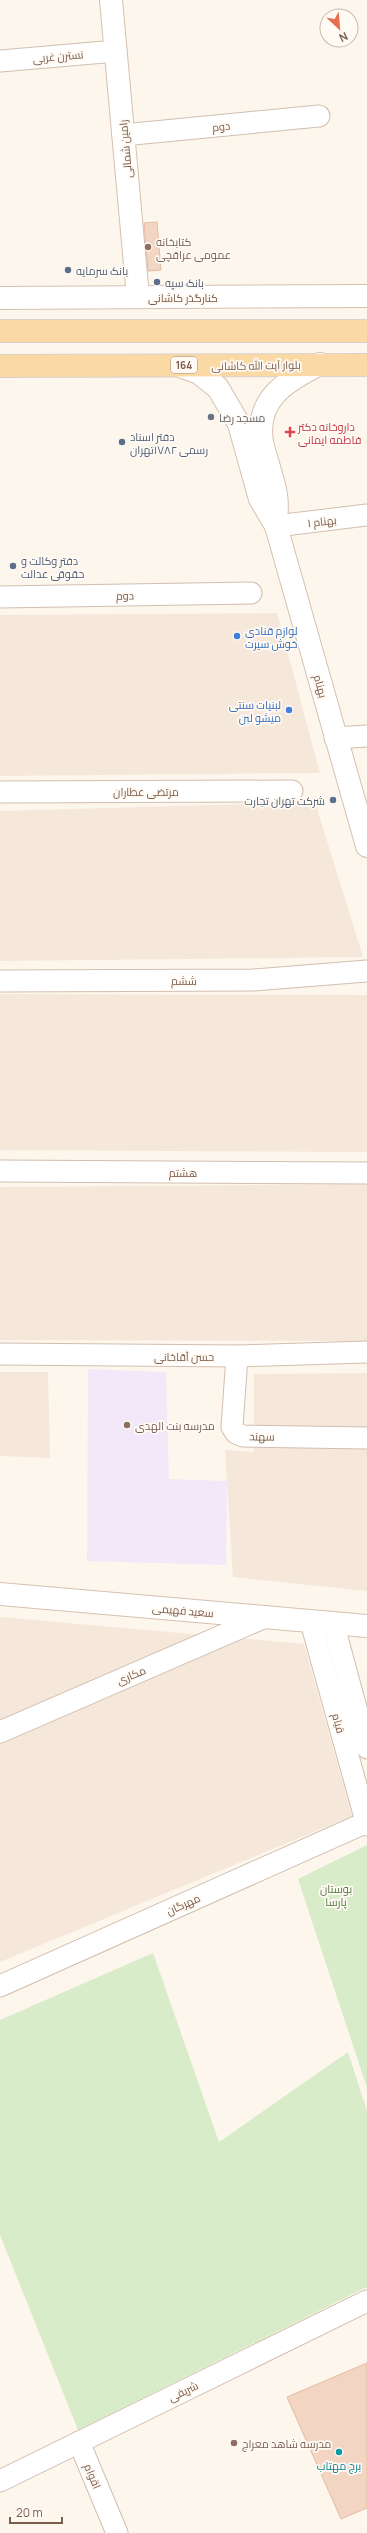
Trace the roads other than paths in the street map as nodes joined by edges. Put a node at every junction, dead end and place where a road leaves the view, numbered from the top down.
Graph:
1 (111, 0) edge
2 (116, 51) junction
3 (0, 61) edge
4 (319, 116) dead end
5 (123, 136) junction
6 (367, 296) edge
7 (138, 297) junction
8 (0, 298) edge
9 (0, 331) edge
10 (367, 331) edge
11 (320, 364) junction
12 (367, 364) edge
13 (0, 366) edge
14 (180, 366) junction
15 (261, 418) junction
16 (239, 424) junction
17 (367, 515) edge
18 (276, 526) junction
19 (251, 594) dead end
20 (0, 597) edge
21 (367, 736) edge
22 (335, 738) junction
23 (292, 791) dead end
24 (0, 792) edge
25 (367, 846) edge
26 (367, 971) edge
27 (0, 981) edge
28 (0, 1171) edge
29 (367, 1173) edge
30 (367, 1352) edge
31 (0, 1354) edge
32 (237, 1356) junction
33 (367, 1438) edge
34 (0, 1594) edge
35 (263, 1618) junction
36 (311, 1622) junction
37 (333, 1623) junction
38 (367, 1626) edge
39 (0, 1732) edge
40 (367, 1748) edge
41 (361, 1778) edge
42 (367, 1823) edge
43 (0, 1986) edge
44 (367, 2301) edge
45 (79, 2442) junction
46 (0, 2481) edge
47 (117, 2533) edge

1 - 2 main road, رامین شمالی
2 - 3 street, نسترن غربی
2 - 5 main road, رامین شمالی
4 - 5 street, دوم
5 - 7 main road, رامین شمالی
6 - 7 main road, کنارگذر کاشانی
7 - 8 main road, کنارگذر کاشانی
9 - 10 main road
11 - 12 main road, بلوار آیت الله کاشانی / 164
11 - 14 main road, بلوار آیت الله کاشانی / 164
11 - 15 main road, بهنام
13 - 14 main road, بلوار آیت الله کاشانی / 164
14 - 16 main road, بهنام
15 - 16 main road
15 - 18 main road, بهنام
16 - 18 main road, بهنام
17 - 18 street, بهنام ۱
18 - 22 main road, بهنام
19 - 20 street, دوم
21 - 22 street
22 - 25 main road, بهنام
23 - 24 street, مرتضی عطاران
26 - 27 street, ششم
28 - 29 street, هشتم
30 - 32 street, حسن آقاخانی
31 - 32 street, حسن آقاخانی
32 - 33 street, سهند
34 - 35 main road, سعید فهیمی
35 - 36 main road, سعید فهیمی
35 - 39 street, مکاری
36 - 37 main road, سعید فهیمی
36 - 41 street, قیام
37 - 38 main road, سعید فهیمی
37 - 40 street, قیام
41 - 42 street, قیام
42 - 43 street, مهرگان
44 - 45 street, شریفی
45 - 46 street, شریفی
45 - 47 street, اقوام

